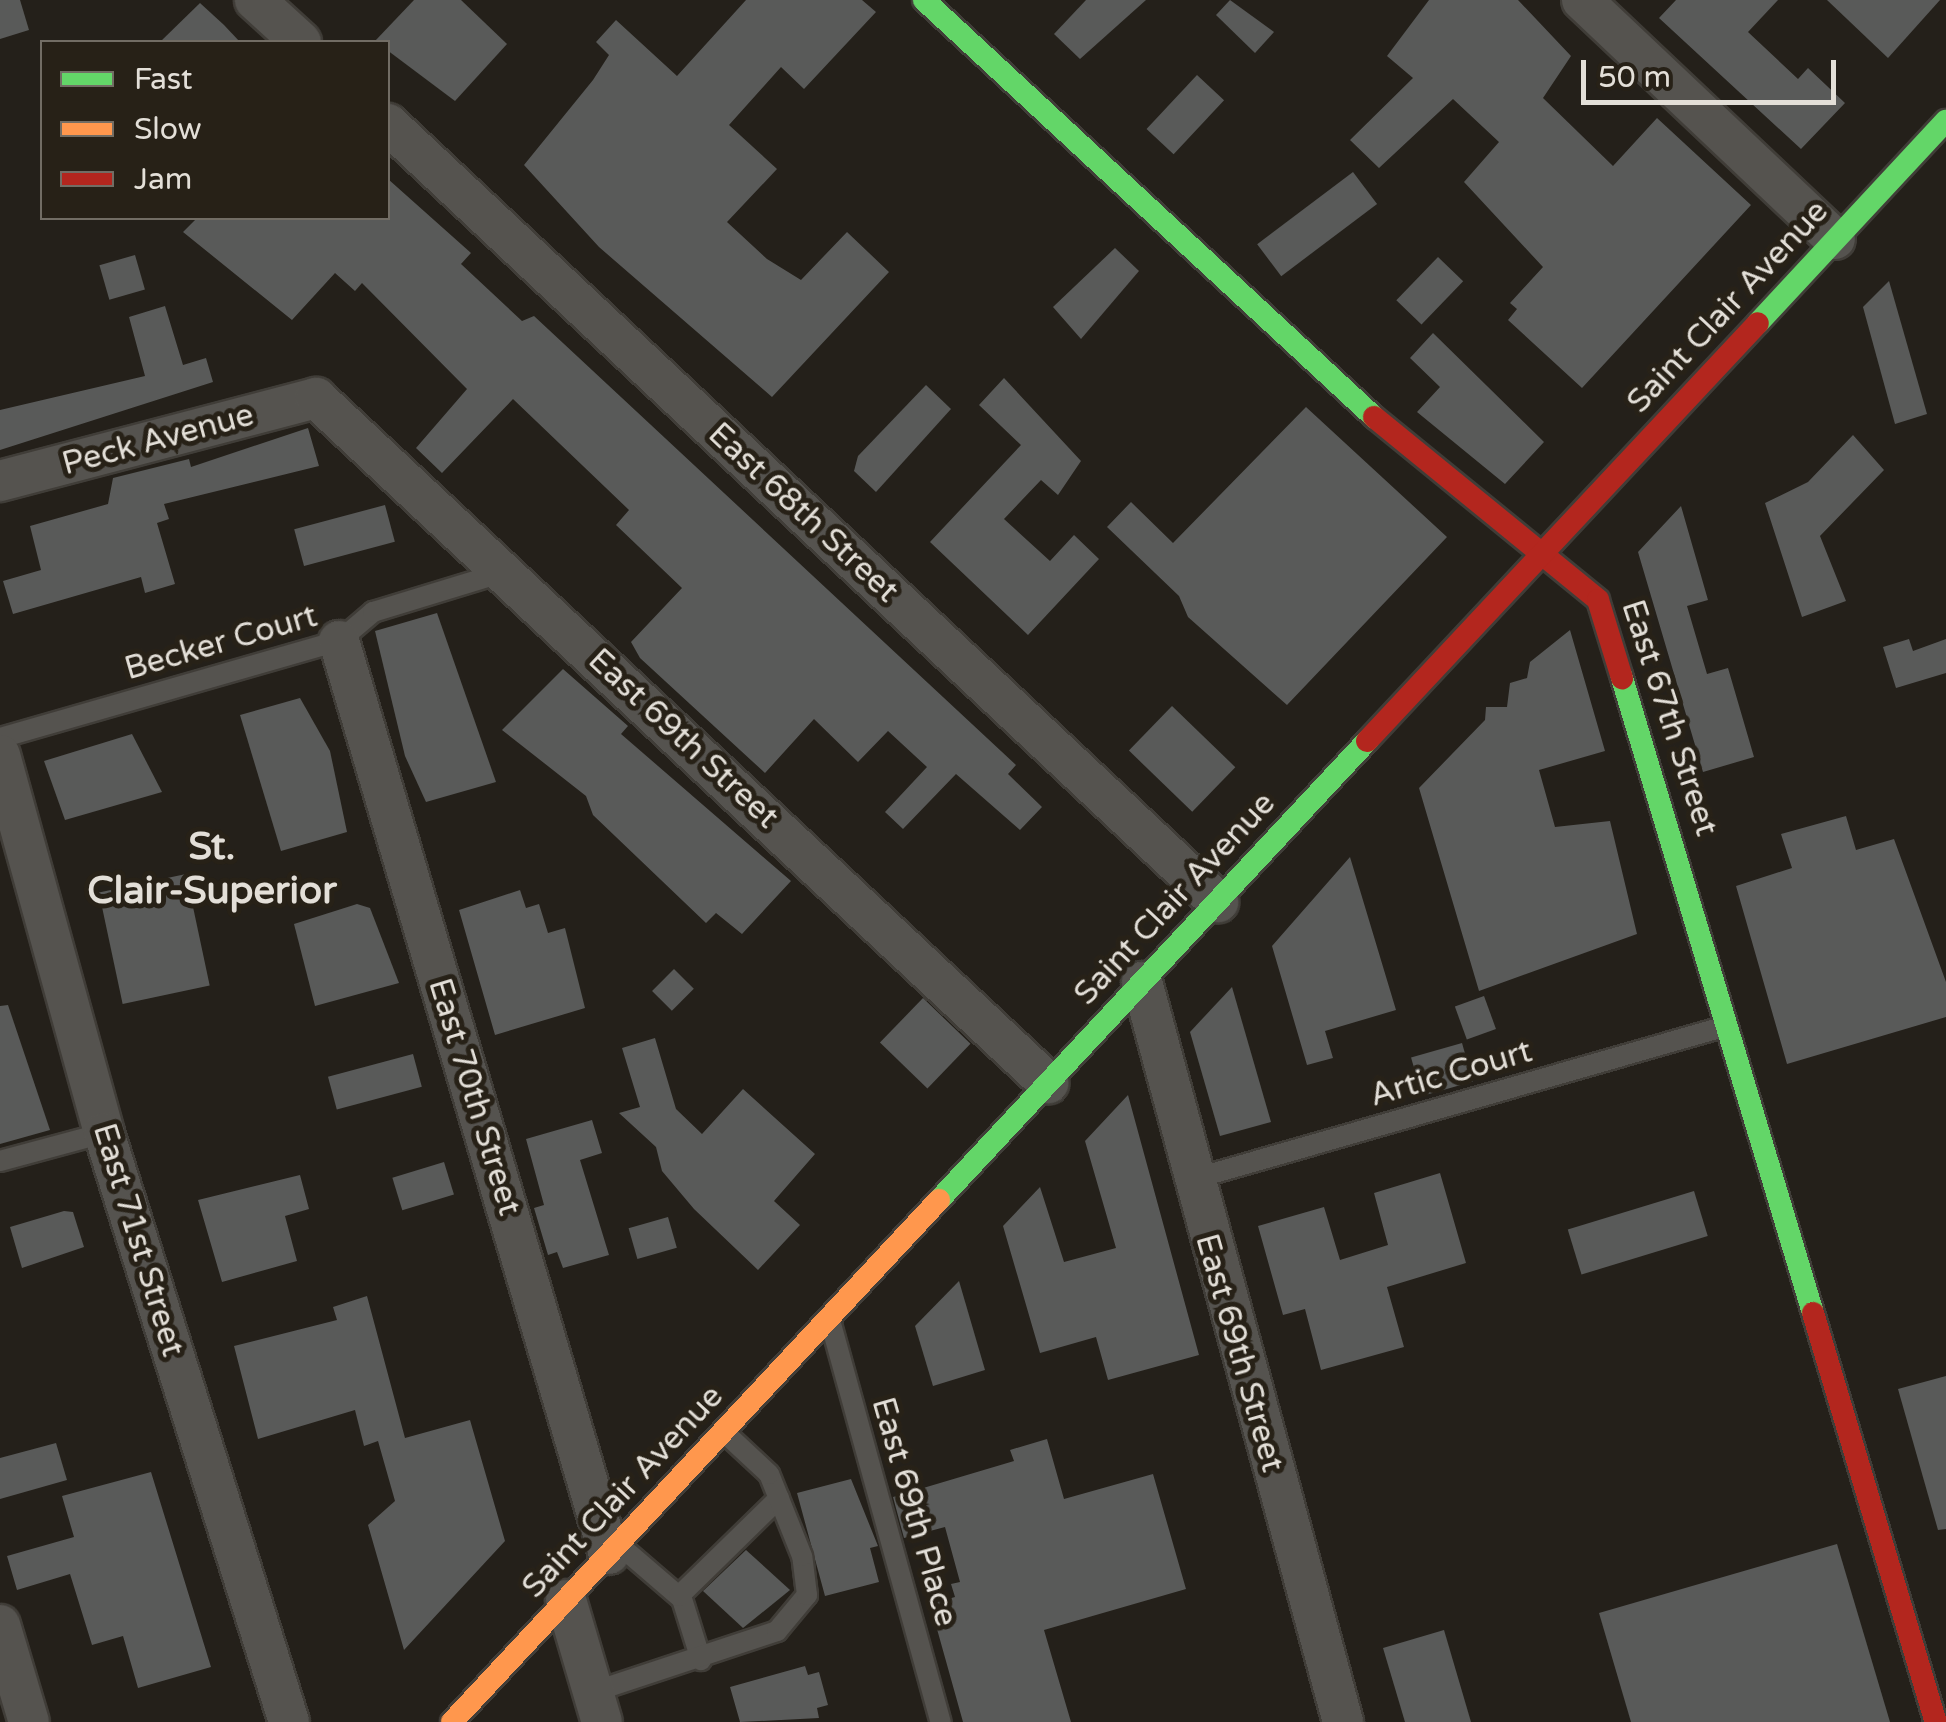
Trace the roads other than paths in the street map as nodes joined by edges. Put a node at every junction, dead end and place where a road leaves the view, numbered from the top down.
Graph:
1 (255, 0) edge
2 (924, 0) edge
3 (1582, 0) edge
4 (298, 40) edge
5 (1946, 121) edge
6 (390, 126) edge
7 (1836, 239) junction
8 (316, 398) joint
9 (0, 482) edge
10 (1547, 550) junction
11 (506, 571) junction
12 (339, 640) junction
13 (0, 738) edge
14 (0, 755) edge
15 (1218, 902) junction
16 (1142, 982) junction
17 (1729, 1025) junction
18 (1048, 1084) junction
19 (104, 1133) junction
20 (0, 1161) edge
21 (1190, 1180) junction
22 (830, 1318) junction
23 (723, 1432) junction
24 (779, 1498) junction
25 (614, 1549) junction
26 (679, 1596) junction
27 (566, 1600) junction
28 (0, 1624) edge
29 (702, 1660) junction
30 (598, 1707) edge
31 (29, 1722) edge
32 (289, 1722) edge
33 (452, 1722) edge
34 (941, 1722) edge
35 (1344, 1722) edge
36 (1936, 1722) edge

1 - 4 street
2 - 10 main road, East 67th Street
3 - 7 street
5 - 7 main road, Saint Clair Avenue
6 - 15 street, East 68th Street
7 - 10 main road, Saint Clair Avenue
8 - 9 street, Peck Avenue
8 - 11 street, East 69th Street
10 - 15 main road, Saint Clair Avenue
10 - 17 main road, East 67th Street
11 - 12 lane, Becker Court
11 - 18 street, East 69th Street
12 - 13 lane, Becker Court
12 - 25 street, East 70th Street
14 - 19 street, East 71st Street
15 - 16 main road, Saint Clair Avenue
16 - 18 main road, Saint Clair Avenue
16 - 21 street, East 69th Street
17 - 21 lane, Artic Court
17 - 36 main road, East 67th Street
18 - 22 main road, Saint Clair Avenue
19 - 20 lane
19 - 32 street, East 71st Street
21 - 35 street, East 69th Street
22 - 23 main road, Saint Clair Avenue
22 - 34 lane, East 69th Place
23 - 24 lane
23 - 25 main road, Saint Clair Avenue
24 - 26 lane
24 - 29 lane
25 - 26 lane
25 - 27 main road, Saint Clair Avenue
26 - 29 lane
27 - 30 street
27 - 33 main road, Saint Clair Avenue
28 - 31 street
29 - 30 lane

